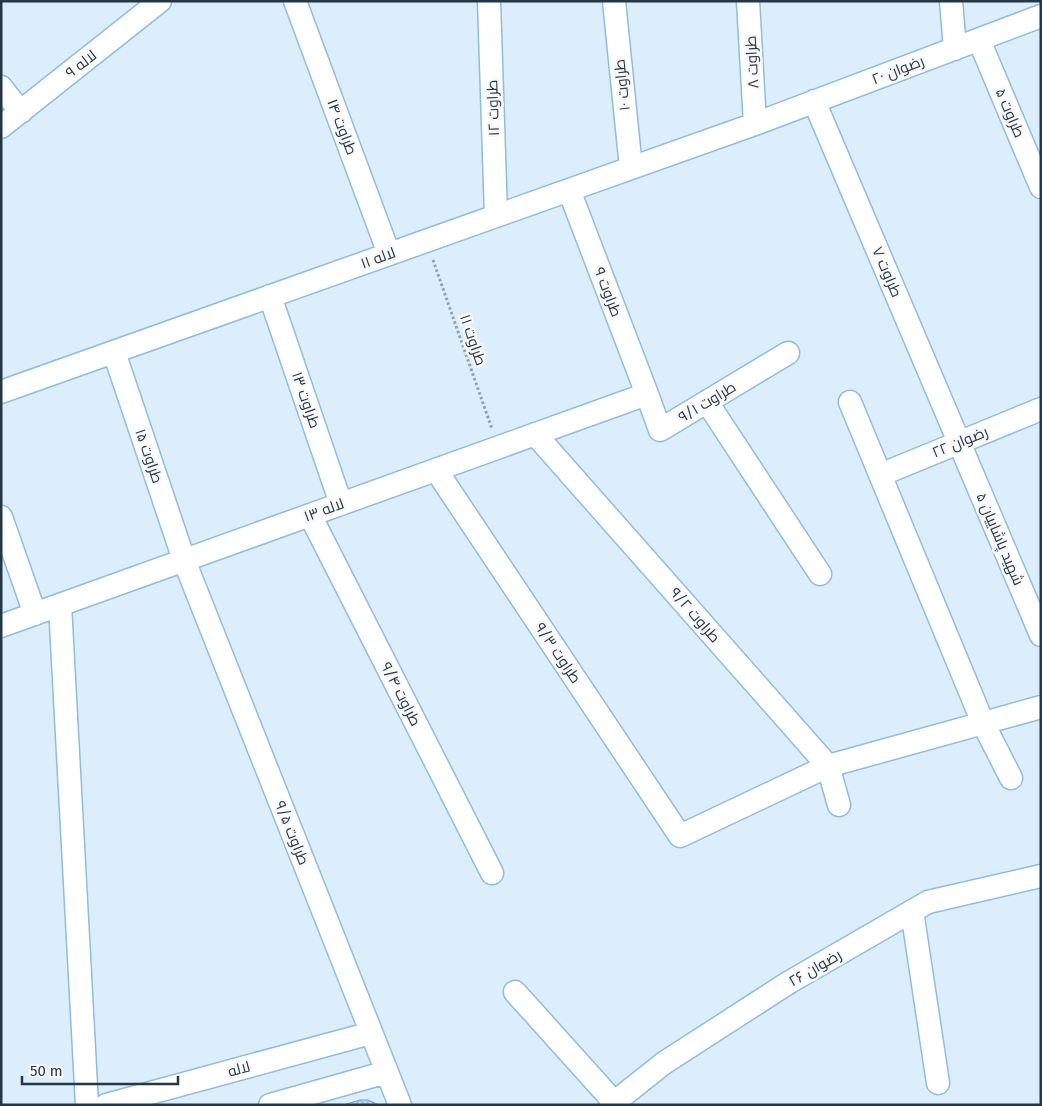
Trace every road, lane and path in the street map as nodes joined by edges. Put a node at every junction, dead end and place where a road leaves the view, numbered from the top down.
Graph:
1 (160, 1) edge
2 (295, 1) edge
3 (489, 1) edge
4 (614, 1) edge
5 (748, 1) edge
6 (951, 1) edge
7 (1041, 16) edge
8 (979, 40) junction
9 (955, 49) junction
10 (1, 87) edge
11 (814, 101) junction
12 (21, 112) junction
13 (755, 124) junction
14 (1, 127) edge
15 (631, 168) junction
16 (1041, 187) edge
17 (569, 190) junction
18 (496, 216) junction
19 (426, 240) junction
20 (390, 254) junction
21 (270, 296) junction
22 (114, 352) junction
23 (788, 353) dead end
24 (1, 392) edge
25 (647, 394) junction
26 (707, 402) junction
27 (850, 402) dead end
28 (1041, 409) edge
29 (536, 434) junction
30 (959, 443) junction
31 (498, 447) junction
32 (436, 470) junction
33 (880, 475) junction
34 (341, 504) junction
35 (310, 515) junction
36 (1, 517) edge
37 (184, 560) junction
38 (820, 574) dead end
39 (60, 605) junction
40 (35, 614) junction
41 (1, 626) edge
42 (1041, 635) edge
43 (1041, 707) edge
44 (982, 723) junction
45 (828, 766) junction
46 (1011, 778) dead end
47 (839, 805) dead end
48 (492, 873) dead end
49 (1041, 876) edge
50 (912, 911) junction
51 (515, 992) dead end
52 (371, 1032) junction
53 (387, 1072) junction
54 (938, 1083) dead end
55 (613, 1103) edge
56 (86, 1105) edge
57 (106, 1105) edge
58 (270, 1105) edge
59 (400, 1105) edge

1 - 12 street, لاله ۹
2 - 20 street, طراوت ۱۴
3 - 18 street, طراوت ۱۲
4 - 15 street, طراوت ۱۰
5 - 13 street, طراوت ۸
6 - 9 street
7 - 8 street, رضوان ۲۰
8 - 9 street, رضوان ۲۰
8 - 16 street, طراوت ۵
9 - 11 street, رضوان ۲۰
10 - 12 street
11 - 13 street, رضوان ۲۰
11 - 30 street, طراوت ۷
12 - 14 street, لاله ۹
13 - 15 street, لاله ۱۱
15 - 17 street, لاله ۱۱
17 - 18 street, لاله ۱۱
17 - 25 street, طراوت ۹
18 - 19 street, لاله ۱۱
19 - 20 street, لاله ۱۱
19 - 31 path, طراوت ۱۱
20 - 21 street, لاله ۱۱
21 - 22 street, لاله ۱۱
21 - 34 street, طراوت ۱۳
22 - 24 street, لاله ۱۱
22 - 37 street, طراوت ۱۵
23 - 26 street, طراوت ۹/۱
25 - 26 street, طراوت ۹/۱
25 - 29 street, لاله ۱۳
26 - 38 street
27 - 33 street
28 - 30 street, رضوان ۲۲
29 - 31 street, لاله ۱۳
29 - 45 street, طراوت ۹/۲
30 - 33 street, رضوان ۲۲
30 - 42 street, شهید پاشاییان ۵
31 - 32 street, لاله ۱۳
32 - 34 street, لاله ۱۳
32 - 45 street, طراوت ۹/۳
33 - 44 street
34 - 35 street, لاله ۱۳
35 - 37 street, لاله ۱۳
35 - 48 street, طراوت ۹/۴
36 - 40 street
37 - 39 street, لاله ۱۳
37 - 52 street, طراوت ۹/۵
39 - 40 street, لاله ۱۳
39 - 56 street
40 - 41 street, لاله ۱۳
43 - 44 street
44 - 45 street
44 - 46 street
45 - 47 street, طراوت ۹/۲
49 - 50 street, رضوان ۲۶
50 - 54 street
50 - 55 street, رضوان ۲۶
51 - 55 street
52 - 53 street, طراوت ۹/۵
52 - 57 street, لاله
53 - 58 street
53 - 59 street, طراوت ۹/۵

